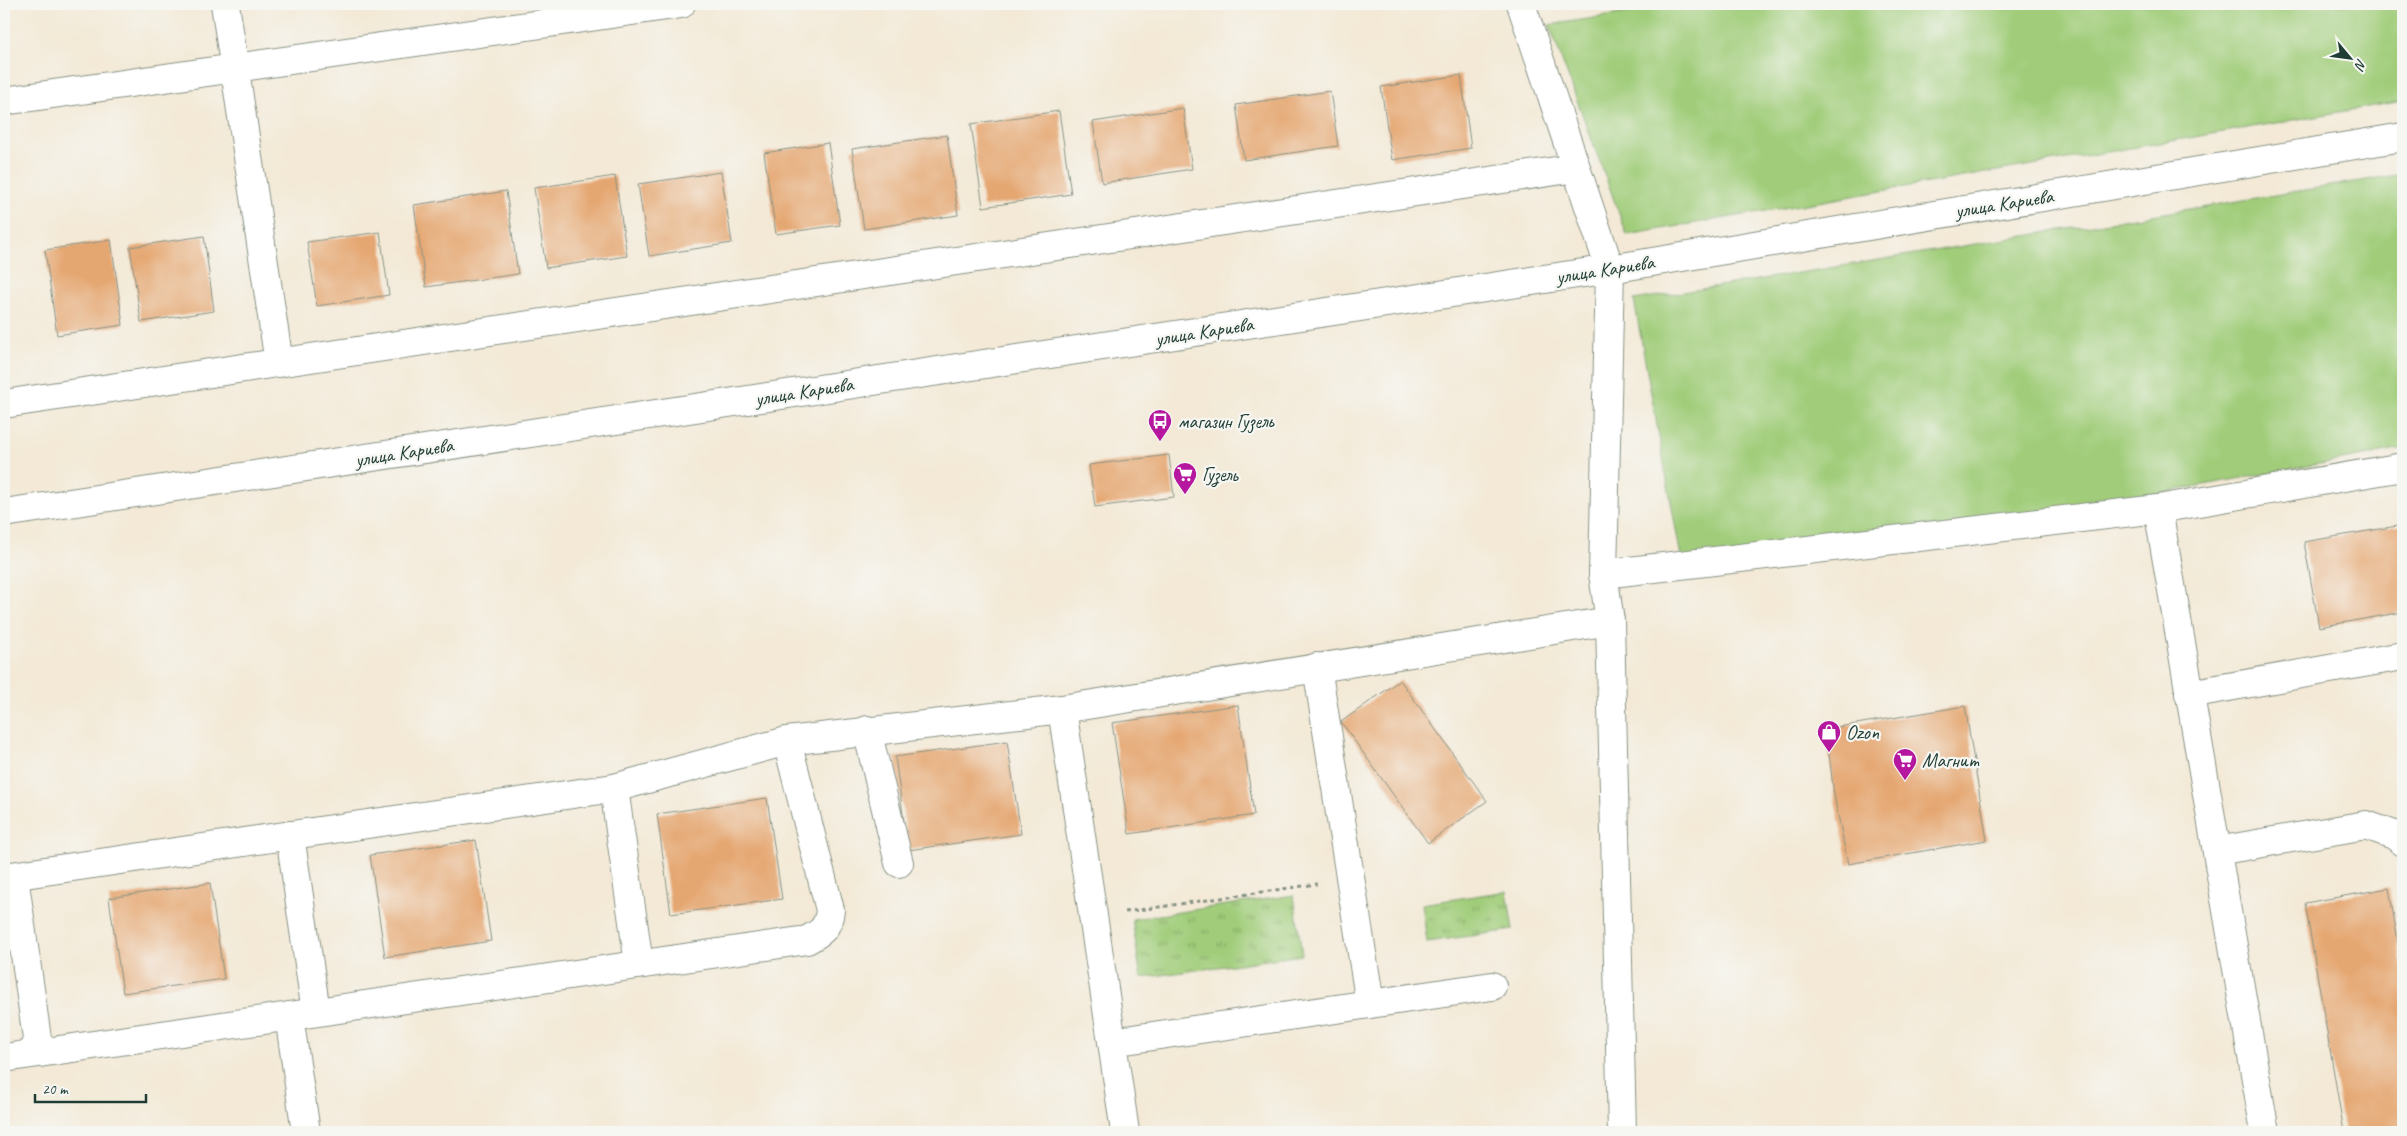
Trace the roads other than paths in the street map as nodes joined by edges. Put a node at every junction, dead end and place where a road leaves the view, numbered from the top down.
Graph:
1 (224, 4) edge
2 (682, 4) edge
3 (1521, 4) edge
4 (234, 67) junction
5 (4, 101) edge
6 (2403, 137) edge
7 (1576, 168) junction
8 (1610, 268) junction
9 (279, 363) junction
10 (4, 404) edge
11 (2403, 467) edge
12 (2158, 509) junction
13 (4, 513) edge
14 (1603, 574) junction
15 (1610, 621) junction
16 (2403, 656) edge
17 (1317, 667) junction
18 (2189, 694) junction
19 (1062, 709) junction
20 (867, 730) junction
21 (787, 740) junction
22 (614, 788) junction
23 (290, 835) junction
24 (2403, 842) edge
25 (2217, 851) junction
26 (899, 863) dead end
27 (9, 877) edge
28 (639, 964) junction
29 (1492, 986) dead end
30 (1370, 1004) junction
31 (316, 1012) junction
32 (289, 1016) junction
33 (1112, 1042) junction
34 (40, 1053) junction
35 (4, 1058) edge
36 (306, 1132) edge
37 (1125, 1132) edge
38 (1622, 1132) edge
39 (2265, 1132) edge

1 - 4 street
2 - 4 street
3 - 7 street
4 - 5 street
4 - 9 street
6 - 8 street, улица Кариева
7 - 8 street
7 - 9 street
8 - 13 street, улица Кариева
8 - 14 street
9 - 10 street
11 - 12 street
12 - 14 street
12 - 18 street
14 - 15 street
15 - 17 street
15 - 38 street
16 - 18 street
17 - 19 street
17 - 30 street
18 - 25 street
19 - 20 street
19 - 33 street
20 - 21 street
20 - 26 street
21 - 22 street
21 - 28 street
22 - 23 street
22 - 28 street
23 - 27 street
23 - 31 street
24 - 25 street
25 - 39 street
27 - 34 street
28 - 31 street
29 - 30 street
30 - 33 street
31 - 32 street
32 - 34 street
32 - 36 street
33 - 37 street
34 - 35 street

